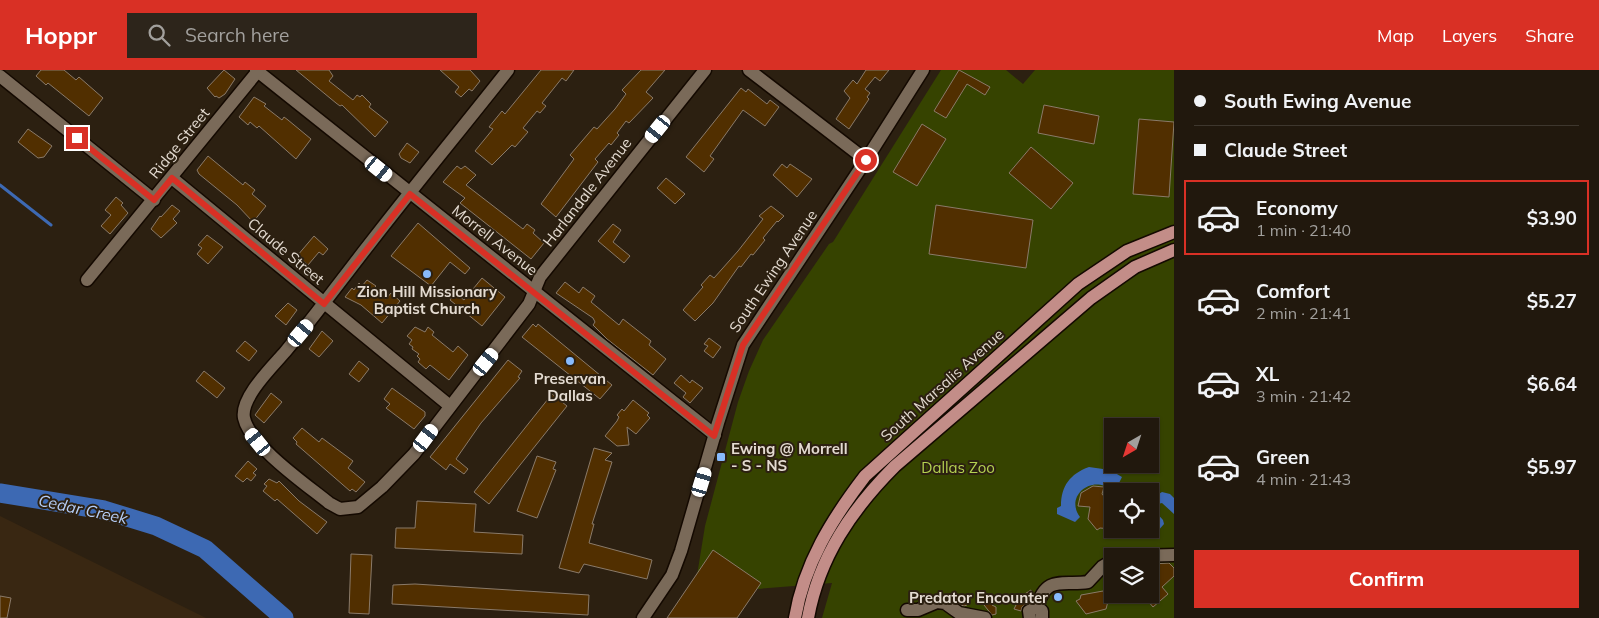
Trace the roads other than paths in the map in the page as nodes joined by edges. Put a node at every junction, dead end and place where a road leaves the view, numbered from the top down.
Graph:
1 (508, 70) edge
2 (705, 70) edge
3 (749, 70) edge
4 (923, 70) edge
5 (257, 71) edge
6 (0, 76) edge
7 (866, 160) junction
8 (172, 178) junction
9 (410, 194) junction
10 (154, 200) junction
11 (1174, 232) edge
12 (1174, 250) edge
13 (87, 280) dead end
14 (535, 292) junction
15 (324, 304) junction
16 (450, 406) junction
17 (714, 436) junction
18 (1159, 555) edge
19 (1174, 555) edge
20 (1104, 566) edge
21 (907, 610) dead end
22 (1035, 615) edge
23 (644, 618) edge
24 (795, 618) edge
25 (808, 618) edge
26 (984, 618) edge
27 (1023, 618) edge

1 - 9 street
2 - 14 street, Harlandale Avenue
3 - 7 street
4 - 7 street, South Ewing Avenue
5 - 8 street, Ridge Street
5 - 9 street, Morrell Avenue
6 - 10 street
7 - 17 street, South Ewing Avenue
8 - 10 street, Ridge Street
8 - 15 street, Claude Street
9 - 14 street, Morrell Avenue
9 - 15 street
10 - 13 street, Ridge Street
11 - 24 main road, South Marsalis Avenue
12 - 25 main road, South Marsalis Avenue
14 - 16 street, Harlandale Avenue
14 - 17 street, Morrell Avenue
15 - 16 street, Claude Street
15 - 16 street, Harlandale Avenue
17 - 23 street, South Ewing Avenue
18 - 19 street
20 - 22 street
21 - 26 street
22 - 27 street

